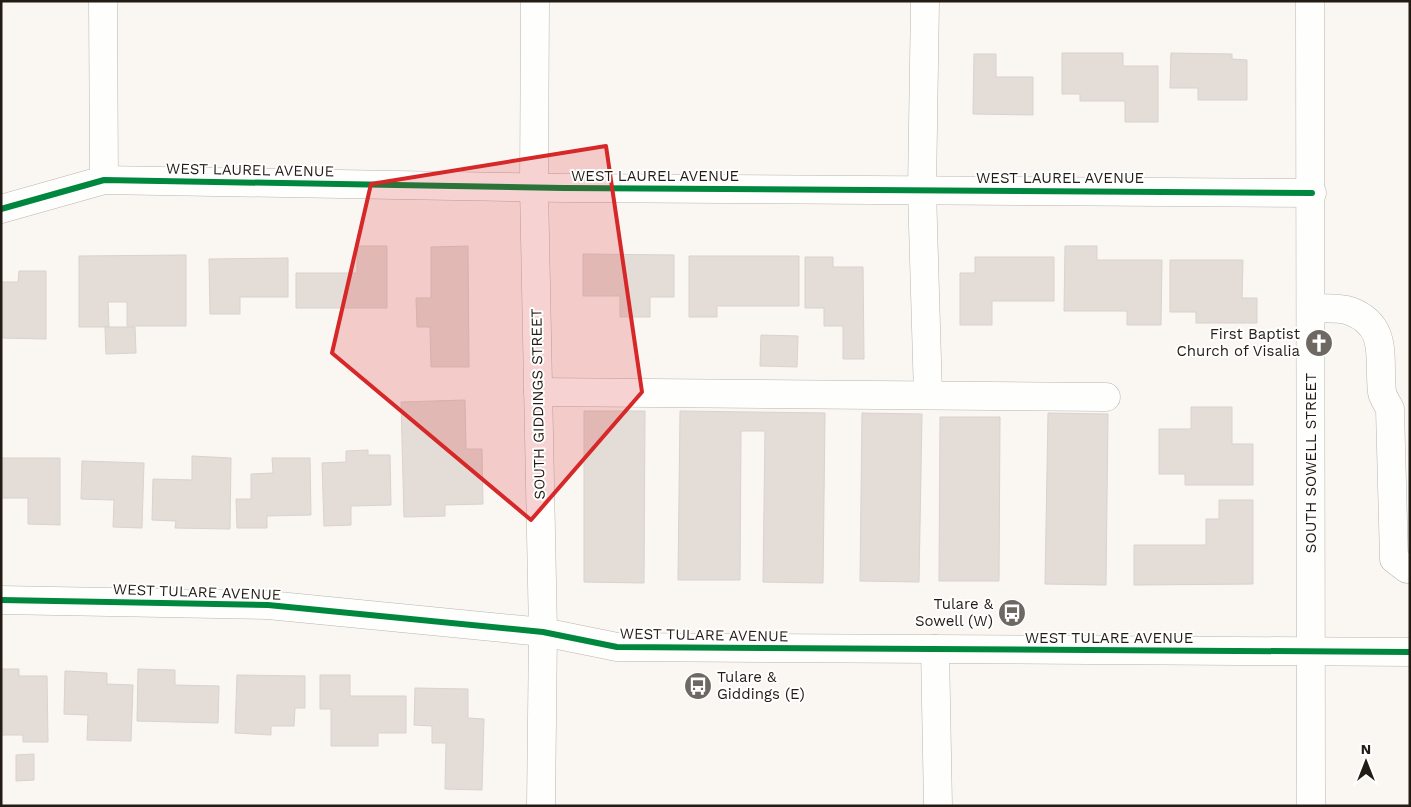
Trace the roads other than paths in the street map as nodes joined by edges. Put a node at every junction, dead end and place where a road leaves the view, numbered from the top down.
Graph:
1 (103, 1) edge
2 (535, 1) edge
3 (925, 1) edge
4 (1310, 1) edge
5 (104, 180) junction
6 (534, 187) junction
7 (922, 190) junction
8 (1312, 193) junction
9 (1, 209) edge
10 (1311, 308) junction
11 (538, 392) junction
12 (928, 395) junction
13 (1106, 397) dead end
14 (1410, 569) edge
15 (1, 600) edge
16 (543, 632) junction
17 (935, 649) junction
18 (1310, 651) junction
19 (1410, 652) edge
20 (541, 806) edge
21 (938, 806) edge
22 (1311, 806) edge

1 - 5 street
2 - 6 street, SOUTH GIDDINGS STREET
3 - 7 street
4 - 8 street, SOUTH SOWELL STREET
5 - 6 street, WEST LAUREL AVENUE
5 - 9 street, WEST LAUREL AVENUE
6 - 7 street, WEST LAUREL AVENUE
6 - 11 street, SOUTH GIDDINGS STREET
7 - 8 street, WEST LAUREL AVENUE
7 - 12 street
8 - 10 street, SOUTH SOWELL STREET
10 - 14 street
10 - 18 street, SOUTH SOWELL STREET
11 - 12 street
11 - 16 street, SOUTH GIDDINGS STREET
12 - 13 street
15 - 16 street, WEST TULARE AVENUE
16 - 17 street, WEST TULARE AVENUE
16 - 20 street, SOUTH GIDDINGS STREET
17 - 18 street, WEST TULARE AVENUE
17 - 21 street
18 - 19 street, WEST TULARE AVENUE
18 - 22 street, SOUTH SOWELL STREET

